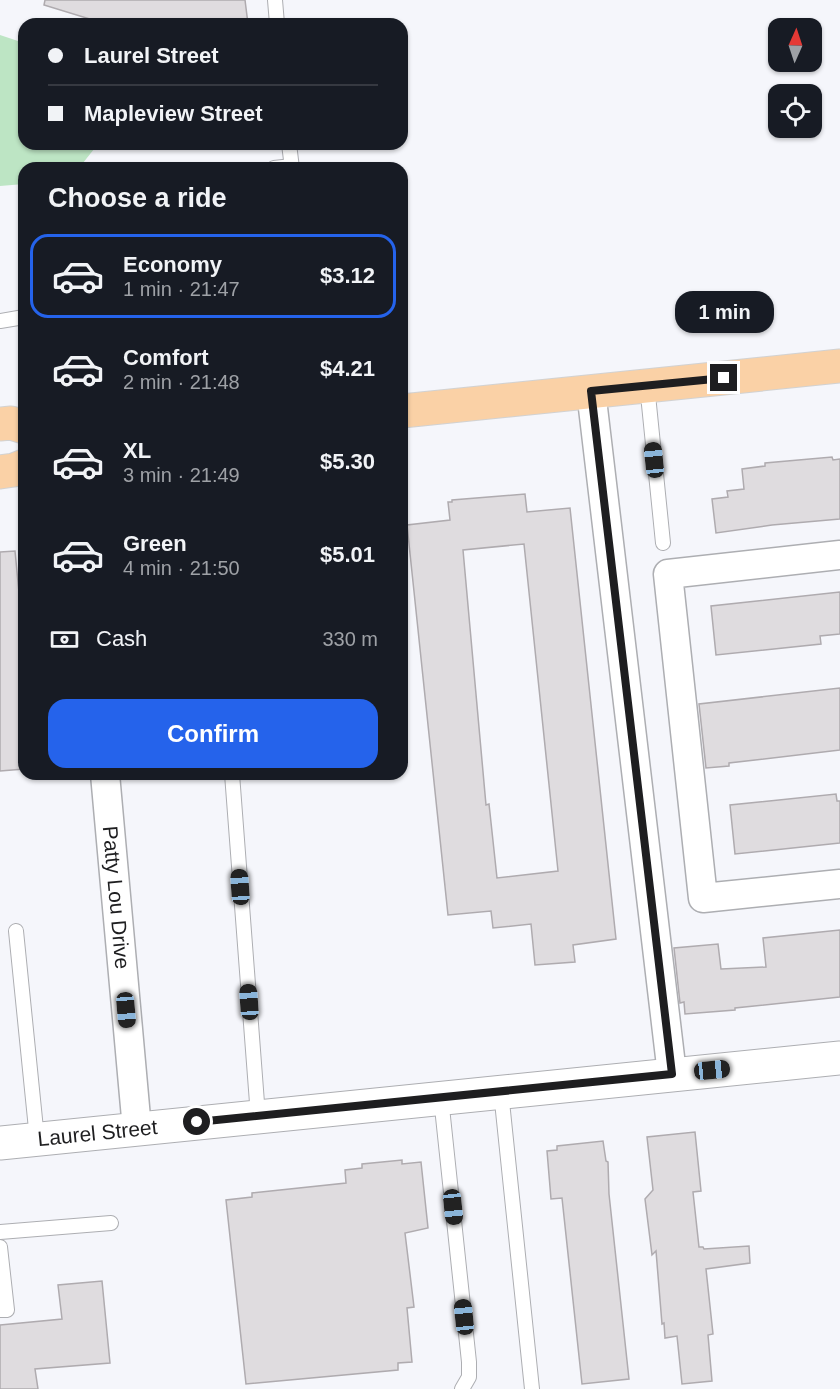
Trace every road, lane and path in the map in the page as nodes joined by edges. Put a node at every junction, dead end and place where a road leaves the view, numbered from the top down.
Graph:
1 (275, 0) edge
2 (276, 18) edge
3 (18, 318) edge
4 (0, 321) edge
5 (840, 366) edge
6 (647, 385) junction
7 (591, 391) junction
8 (408, 410) edge
9 (0, 424) edge
10 (18, 425) edge
11 (18, 468) edge
12 (0, 472) edge
13 (663, 543) dead end
14 (840, 555) edge
15 (106, 780) edge
16 (232, 780) edge
17 (840, 884) edge
18 (16, 931) dead end
19 (840, 1058) edge
20 (672, 1074) junction
21 (501, 1092) junction
22 (441, 1098) junction
23 (258, 1116) junction
24 (136, 1129) junction
25 (37, 1139) junction
26 (0, 1143) edge
27 (111, 1223) dead end
28 (0, 1232) edge
29 (0, 1247) edge
30 (0, 1310) edge
31 (462, 1389) edge
32 (532, 1389) edge

1 - 2 lane
3 - 4 lane
5 - 6 main road
6 - 7 main road
6 - 13 lane
7 - 8 main road
7 - 20 street
9 - 10 main road
11 - 12 main road
14 - 17 street
15 - 24 street, Patty Lou Drive
16 - 23 lane
18 - 25 lane
19 - 20 street, Laurel Street
20 - 21 street, Laurel Street
21 - 22 street, Laurel Street
21 - 32 lane
22 - 23 street, Laurel Street
22 - 31 lane
23 - 24 street, Laurel Street
24 - 25 street, Laurel Street
25 - 26 street, Laurel Street
27 - 28 lane
29 - 30 lane

